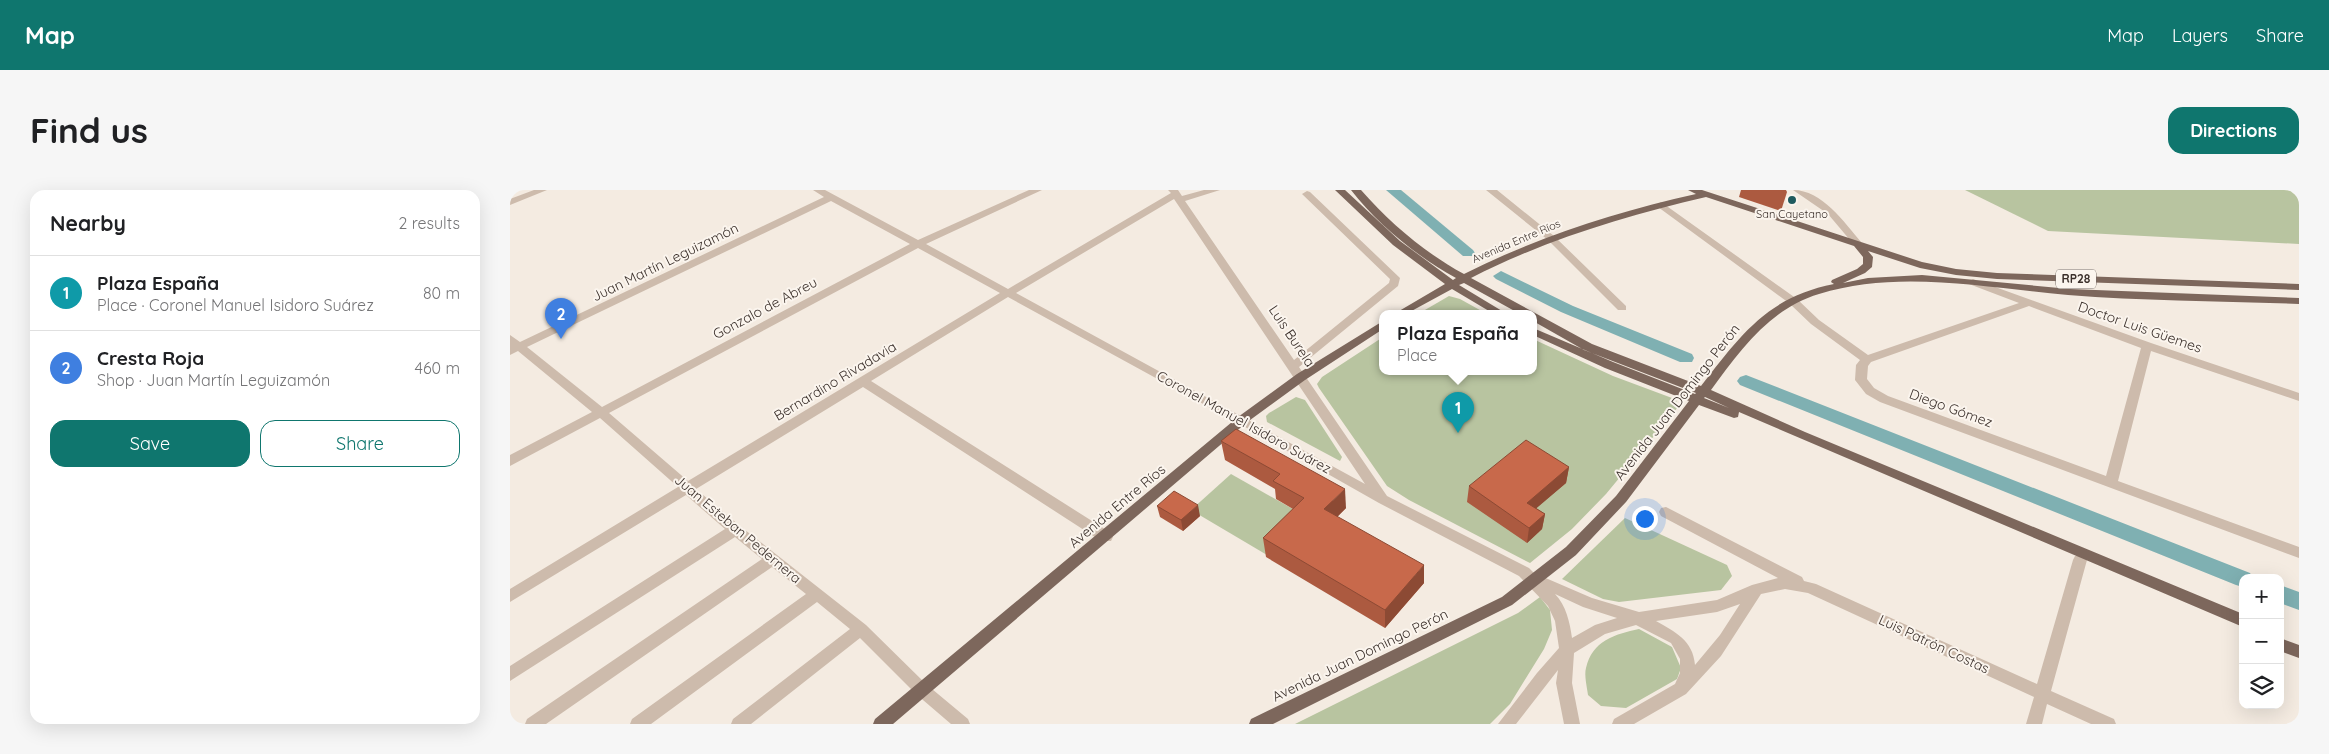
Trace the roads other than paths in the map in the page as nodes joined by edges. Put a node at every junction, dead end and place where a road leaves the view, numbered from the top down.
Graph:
1 (542, 190) edge
2 (818, 190) edge
3 (1037, 190) edge
4 (1215, 190) edge
5 (1340, 190) edge
6 (1356, 190) edge
7 (1491, 190) edge
8 (1798, 190) edge
9 (1701, 192) edge
10 (1176, 194) edge
11 (1307, 194) dead end
12 (831, 197) junction
13 (510, 202) edge
14 (1661, 204) junction
15 (1551, 238) junction
16 (918, 244) junction
17 (1858, 244) junction
18 (1463, 279) junction
19 (1973, 282) junction
20 (1450, 284) junction
21 (2299, 287) edge
22 (1816, 291) junction
23 (1006, 294) junction
24 (1793, 301) junction
25 (2299, 301) edge
26 (2029, 303) junction
27 (1622, 308) dead end
28 (1406, 310) edge
29 (1495, 310) edge
30 (1521, 310) edge
31 (1537, 319) edge
32 (1379, 326) edge
33 (1537, 333) edge
34 (513, 346) edge
35 (2147, 346) junction
36 (1867, 359) junction
37 (1298, 371) junction
38 (864, 382) junction
39 (1702, 396) junction
40 (2299, 397) edge
41 (600, 412) junction
42 (1242, 420) junction
43 (510, 461) edge
44 (2111, 483) junction
45 (688, 487) junction
46 (1384, 500) junction
47 (1666, 512) dead end
48 (735, 530) junction
49 (1106, 536) junction
50 (2299, 553) edge
51 (772, 559) junction
52 (2080, 560) junction
53 (1524, 572) junction
54 (1811, 588) junction
55 (1757, 589) junction
56 (817, 594) junction
57 (510, 596) edge
58 (1635, 617) junction
59 (2239, 619) edge
60 (2239, 627) edge
61 (861, 629) junction
62 (2284, 638) edge
63 (2299, 644) edge
64 (2284, 646) edge
65 (1567, 650) junction
66 (2299, 652) edge
67 (510, 674) edge
68 (921, 689) junction
69 (1681, 689) junction
70 (2042, 694) junction
71 (958, 723) edge
72 (533, 724) edge
73 (638, 724) edge
74 (739, 724) edge
75 (881, 724) edge
76 (1257, 724) edge
77 (1506, 724) edge
78 (1572, 724) edge
79 (1620, 724) edge
80 (2034, 724) edge
81 (2108, 724) edge

1 - 13 street
2 - 12 street, Coronel Manuel Isidoro Suárez
3 - 16 street, Gonzalo de Abreu
4 - 10 street, Bernardino Rivadavia
5 - 20 main road
6 - 18 main road
7 - 15 street
8 - 17 street
9 - 14 main road, Avenida Entre Ríos
9 - 17 main road
10 - 23 street, Bernardino Rivadavia
10 - 37 street, Luis Burela
11 - 37 street
12 - 16 street, Coronel Manuel Isidoro Suárez
12 - 34 street, Juan Martín Leguizamón
14 - 15 main road, Avenida Entre Ríos
14 - 24 street
15 - 18 main road, Avenida Entre Ríos
15 - 27 street
16 - 23 street, Coronel Manuel Isidoro Suárez
16 - 41 street, Gonzalo de Abreu
17 - 21 main road, RP28
17 - 22 main road
18 - 20 main road, Avenida Entre Ríos
18 - 30 main road
19 - 22 main road, Avenida Juan Domingo Perón / RP28
19 - 25 main road, Avenida Juan Domingo Perón / RP28
19 - 26 street, Doctor Luis Güemes
20 - 28 main road, Avenida Entre Ríos
20 - 29 main road
22 - 24 main road, Avenida Juan Domingo Perón
23 - 38 street, Bernardino Rivadavia
23 - 42 street, Coronel Manuel Isidoro Suárez
24 - 36 street
24 - 39 main road, Avenida Juan Domingo Perón
26 - 35 street, Doctor Luis Güemes
26 - 36 street
31 - 39 main road
32 - 37 main road, Avenida Entre Ríos
33 - 39 main road
34 - 41 street, Juan Esteban Pedernera
35 - 40 street, Doctor Luis Güemes
35 - 44 street
36 - 44 street, Diego Gómez
37 - 42 main road, Avenida Entre Ríos
37 - 46 street, Luis Burela
38 - 45 street, Bernardino Rivadavia
38 - 49 street
39 - 52 main road
39 - 59 main road
39 - 76 main road, Avenida Juan Domingo Perón
41 - 43 street, Gonzalo de Abreu
41 - 45 street, Juan Esteban Pedernera
42 - 46 street, Coronel Manuel Isidoro Suárez
42 - 49 main road, Avenida Entre Ríos
44 - 50 street, Diego Gómez
45 - 48 street, Juan Esteban Pedernera
45 - 57 street, Bernardino Rivadavia
46 - 53 street, Coronel Manuel Isidoro Suárez
47 - 54 street
48 - 51 street, Juan Esteban Pedernera
48 - 67 street
49 - 68 main road, Avenida Entre Ríos
51 - 56 street, Juan Esteban Pedernera
51 - 72 street
52 - 60 main road
52 - 70 street
53 - 58 street
53 - 65 street, Coronel Manuel Isidoro Suárez
54 - 55 street, Luis Patrón Costas
54 - 70 street, Luis Patrón Costas
55 - 58 street, Luis Patrón Costas
55 - 69 street
56 - 61 street, Juan Esteban Pedernera
56 - 73 street
58 - 65 street
58 - 69 street
61 - 68 street, Juan Esteban Pedernera
61 - 74 street
62 - 63 main road
64 - 66 main road
65 - 77 street
65 - 78 street, Coronel Manuel Isidoro Suárez
68 - 71 street, Juan Esteban Pedernera
68 - 75 main road, Avenida Entre Ríos
69 - 79 street
70 - 80 street
70 - 81 street, Luis Patrón Costas

